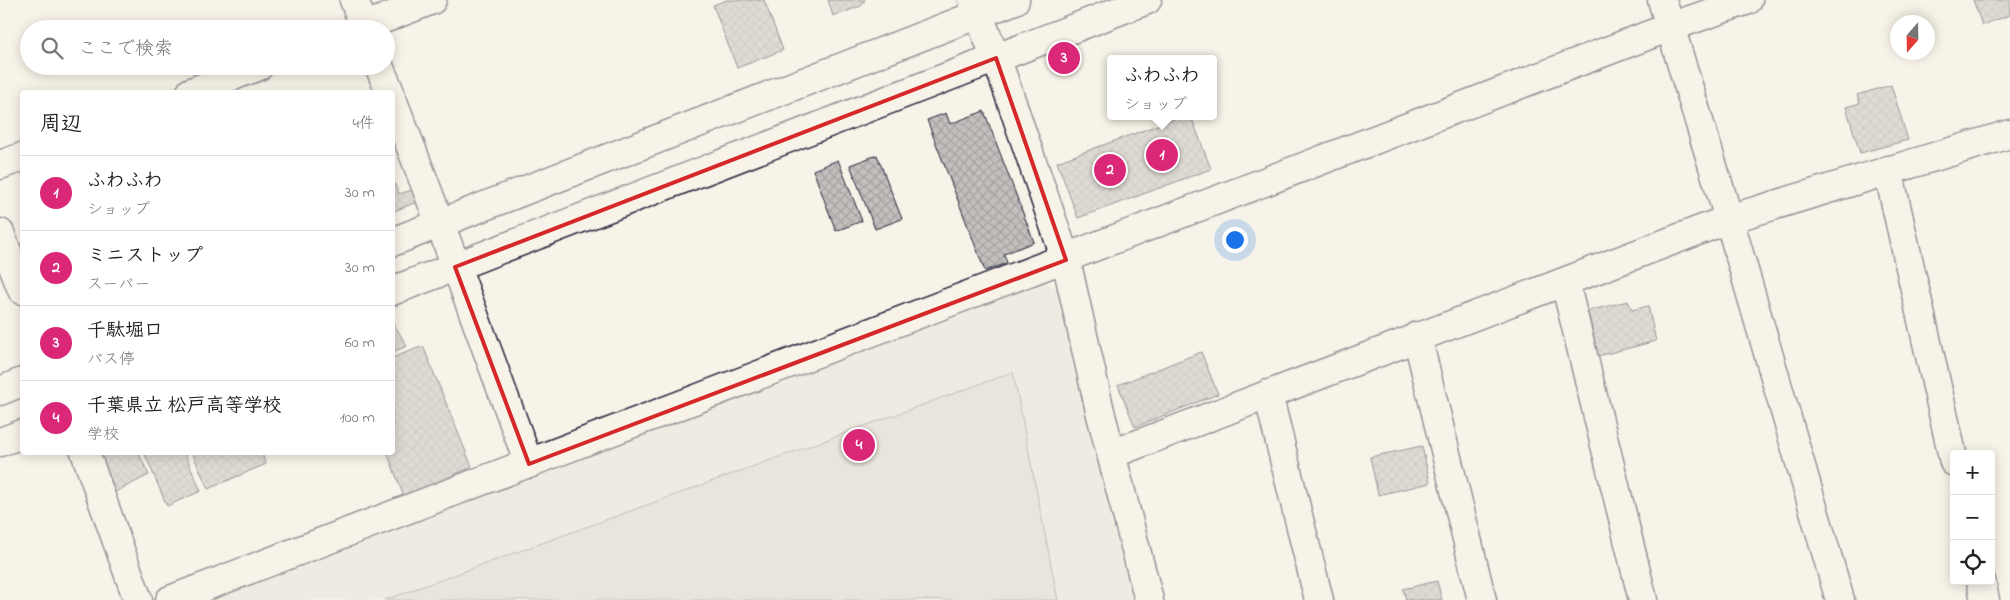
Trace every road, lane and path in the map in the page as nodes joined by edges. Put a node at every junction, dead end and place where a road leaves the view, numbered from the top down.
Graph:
1 (354, 0) edge
2 (432, 0) edge
3 (1015, 0) edge
4 (1147, 0) edge
5 (1662, 0) edge
6 (1748, 0) edge
7 (976, 7) edge
8 (360, 20) edge
9 (382, 20) edge
10 (1670, 27) junction
11 (996, 58) junction
12 (235, 75) edge
13 (383, 75) edge
14 (195, 90) edge
15 (389, 90) edge
16 (395, 106) edge
17 (2010, 134) edge
18 (20, 158) edge
19 (0, 165) edge
20 (1888, 170) junction
21 (1729, 219) junction
22 (442, 224) junction
23 (0, 233) edge
24 (395, 241) edge
25 (1066, 260) junction
26 (455, 267) junction
27 (1565, 282) junction
28 (20, 285) edge
29 (395, 290) edge
30 (1417, 336) junction
31 (20, 383) edge
32 (0, 391) edge
33 (1268, 394) junction
34 (20, 435) edge
35 (0, 442) edge
36 (1951, 450) edge
37 (1112, 454) junction
38 (86, 455) edge
39 (529, 464) junction
40 (1982, 585) edge
41 (138, 600) edge
42 (170, 600) edge
43 (1149, 600) edge
44 (1319, 600) edge
45 (1482, 600) edge
46 (1642, 600) edge
47 (1840, 600) edge
48 (1985, 600) edge

1 - 8 street
2 - 9 street
3 - 7 street
4 - 11 street
5 - 10 street
6 - 10 street
7 - 11 street
7 - 22 street
10 - 21 street
10 - 25 street
11 - 25 street
11 - 26 street
12 - 14 street
13 - 15 street
16 - 22 street
17 - 20 street
18 - 19 street
20 - 21 street
20 - 36 street
21 - 27 street
21 - 47 street
22 - 24 street
22 - 26 street
23 - 28 street
25 - 37 street
25 - 39 street
26 - 29 street
26 - 39 street
27 - 30 street
27 - 46 street
30 - 33 street
30 - 45 street
31 - 32 street
33 - 37 street
33 - 44 street
34 - 35 street
37 - 43 street
38 - 41 street
39 - 42 street
40 - 48 street

